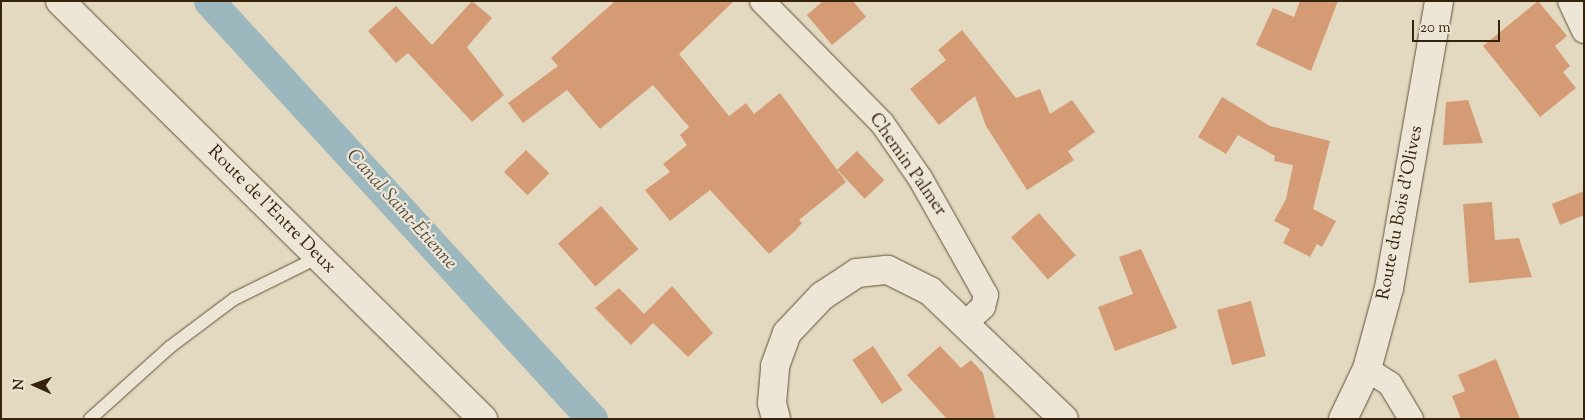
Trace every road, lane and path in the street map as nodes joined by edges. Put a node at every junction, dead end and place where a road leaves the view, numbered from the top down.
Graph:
1 (60, 1) edge
2 (762, 1) edge
3 (1439, 1) edge
4 (1570, 1) edge
5 (1584, 31) edge
6 (319, 257) junction
7 (966, 323) junction
8 (1367, 369) junction
9 (90, 419) edge
10 (483, 419) edge
11 (776, 419) edge
12 (1064, 419) edge
13 (1343, 419) edge
14 (1411, 419) edge

1 - 6 street, Route de l'Entre Deux
2 - 7 street, Chemin Palmer
3 - 8 street, Route du Bois d'Olives
4 - 5 street
6 - 9 lane
6 - 10 street, Route de l'Entre Deux
7 - 11 street
7 - 12 street
8 - 13 street, Route du Bois d'Olives
8 - 14 street

